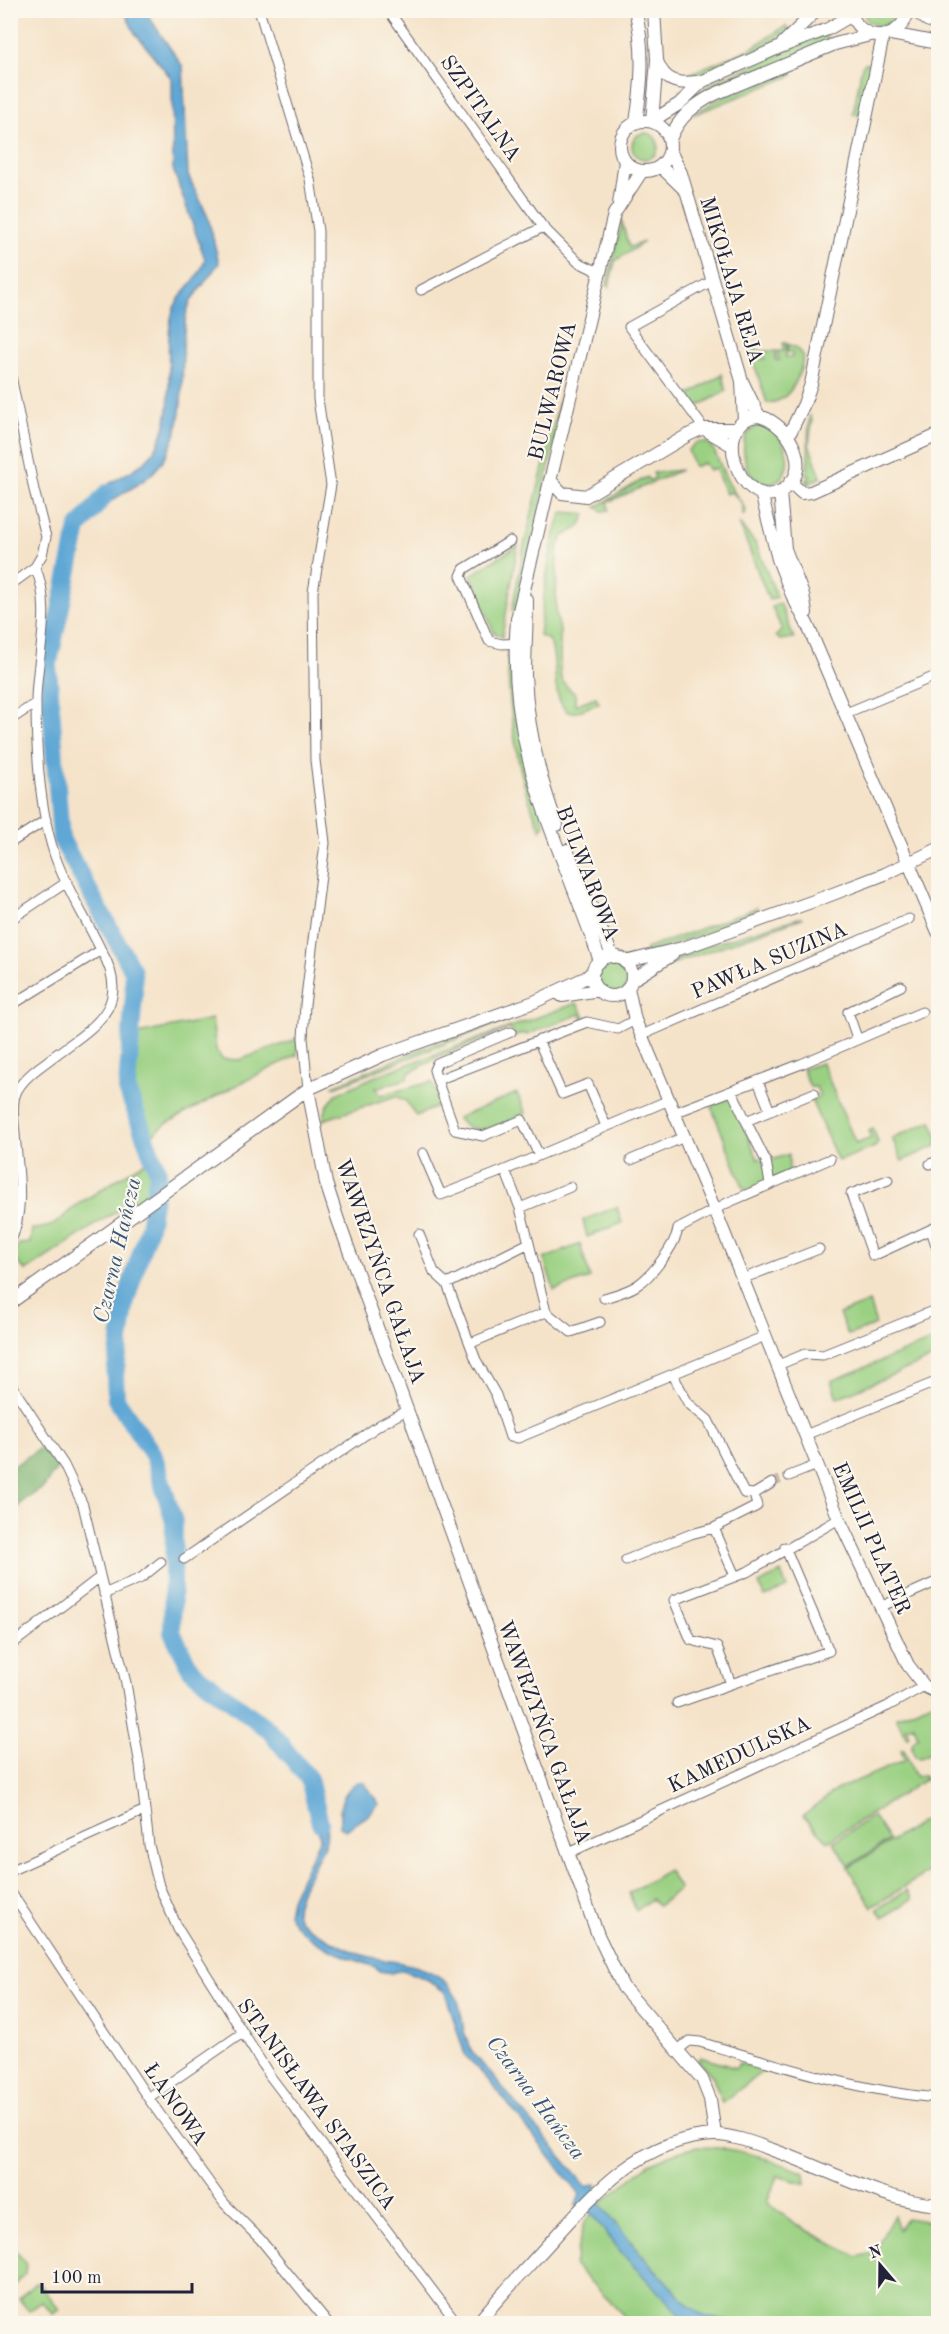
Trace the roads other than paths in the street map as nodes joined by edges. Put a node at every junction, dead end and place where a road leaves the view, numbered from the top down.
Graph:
1 (259, 10) edge
2 (388, 10) edge
3 (635, 10) edge
4 (654, 10) edge
5 (817, 10) edge
6 (908, 10) edge
7 (914, 10) edge
8 (851, 13) edge
9 (939, 24) edge
10 (881, 35) junction
11 (939, 43) edge
12 (778, 48) junction
13 (657, 60) junction
14 (703, 81) junction
15 (652, 121) junction
16 (636, 122) junction
17 (670, 145) junction
18 (625, 161) junction
19 (660, 166) junction
20 (642, 171) junction
21 (685, 190) junction
22 (619, 204) junction
23 (543, 227) junction
24 (601, 273) junction
25 (712, 281) junction
26 (421, 290) dead end
27 (10, 371) edge
28 (742, 381) junction
29 (759, 416) junction
30 (741, 425) junction
31 (704, 429) junction
32 (789, 435) junction
33 (939, 435) edge
34 (733, 446) junction
35 (550, 480) junction
36 (790, 482) junction
37 (780, 492) junction
38 (562, 493) junction
39 (761, 493) junction
40 (545, 502) junction
41 (510, 541) dead end
42 (35, 567) junction
43 (10, 585) edge
44 (808, 626) junction
45 (520, 644) junction
46 (939, 675) edge
47 (36, 703) junction
48 (846, 713) junction
49 (10, 720) edge
50 (46, 820) junction
51 (10, 843) edge
52 (939, 849) edge
53 (909, 863) junction
54 (67, 882) junction
55 (909, 919) dead end
56 (10, 920) edge
57 (939, 932) edge
58 (686, 947) junction
59 (101, 950) junction
60 (613, 957) junction
61 (626, 962) junction
62 (597, 965) junction
63 (630, 984) junction
64 (901, 986) dead end
65 (599, 990) junction
66 (612, 996) junction
67 (534, 1002) junction
68 (10, 1006) edge
69 (922, 1012) dead end
70 (634, 1020) junction
71 (511, 1032) dead end
72 (642, 1035) junction
73 (857, 1038) junction
74 (538, 1040) junction
75 (437, 1080) junction
76 (758, 1081) junction
77 (308, 1089) junction
78 (732, 1091) junction
79 (814, 1093) dead end
80 (669, 1100) junction
81 (771, 1111) junction
82 (674, 1113) junction
83 (746, 1121) junction
84 (606, 1126) junction
85 (684, 1137) junction
86 (423, 1153) dead end
87 (538, 1155) junction
88 (632, 1160) dead end
89 (830, 1160) dead end
90 (505, 1170) junction
91 (888, 1180) dead end
92 (770, 1184) junction
93 (570, 1187) dead end
94 (520, 1208) junction
95 (715, 1210) junction
96 (935, 1228) edge
97 (419, 1234) dead end
98 (10, 1243) edge
99 (529, 1243) junction
100 (819, 1249) dead end
101 (939, 1251) edge
102 (742, 1279) junction
103 (447, 1284) junction
104 (604, 1298) dead end
105 (12, 1300) edge
106 (935, 1310) dead end
107 (546, 1312) junction
108 (600, 1322) dead end
109 (765, 1336) junction
110 (471, 1343) junction
111 (778, 1365) junction
112 (673, 1375) junction
113 (939, 1381) edge
114 (10, 1383) edge
115 (407, 1410) junction
116 (805, 1436) junction
117 (817, 1464) junction
118 (789, 1476) tunnel mouth
119 (772, 1484) tunnel mouth
120 (754, 1494) junction
121 (839, 1519) junction
122 (714, 1528) junction
123 (785, 1547) junction
124 (184, 1559) dead end
125 (626, 1560) dead end
126 (161, 1562) dead end
127 (735, 1576) junction
128 (100, 1577) junction
129 (939, 1581) edge
130 (104, 1594) junction
131 (880, 1607) junction
132 (10, 1646) edge
133 (731, 1684) junction
134 (924, 1686) junction
135 (939, 1693) edge
136 (677, 1703) dead end
137 (145, 1810) junction
138 (569, 1853) junction
139 (10, 1871) edge
140 (10, 1891) edge
141 (241, 2034) junction
142 (678, 2050) junction
143 (148, 2098) junction
144 (939, 2098) edge
145 (715, 2135) junction
146 (939, 2205) edge
147 (329, 2324) edge
148 (458, 2324) edge
149 (477, 2324) edge

1 - 77 street, WAWRZYŃCA GAŁAJA
2 - 23 street, SZPITALNA
3 - 16 street
4 - 13 street
5 - 12 street
6 - 10 street
7 - 9 street
8 - 10 street
8 - 12 street
10 - 11 street
10 - 17 street
10 - 32 street
12 - 14 street
13 - 14 street
13 - 15 street
14 - 15 street
15 - 16 street
15 - 17 street
16 - 18 street
17 - 19 street
17 - 21 street, MIKOŁAJA REJA
18 - 20 street
18 - 22 street, BULWAROWA
19 - 20 street
19 - 21 street, MIKOŁAJA REJA
20 - 22 street, BULWAROWA
21 - 25 street, MIKOŁAJA REJA
22 - 24 street, BULWAROWA
23 - 24 street, SZPITALNA
23 - 26 street
24 - 35 street, BULWAROWA
25 - 28 street, MIKOŁAJA REJA
25 - 31 street
27 - 42 street
28 - 29 street
28 - 30 street
29 - 30 street
29 - 32 street
30 - 31 street
30 - 34 street
31 - 34 street
31 - 38 street
32 - 36 street
33 - 36 street
34 - 39 street
35 - 38 street
35 - 40 street, BULWAROWA
36 - 37 street
37 - 39 street
37 - 44 street
38 - 40 street
39 - 44 street
40 - 45 street, BULWAROWA
41 - 45 street
42 - 43 street
42 - 47 street
44 - 48 street
45 - 60 street, BULWAROWA
45 - 62 street, BULWAROWA
46 - 48 street
47 - 49 street
47 - 50 street
48 - 53 street
50 - 51 street
50 - 54 street
52 - 53 street
53 - 57 street
53 - 58 street
54 - 56 street
54 - 59 street
55 - 72 street, PAWŁA SUZINA
58 - 61 street
58 - 63 street
59 - 68 street
59 - 98 street
60 - 61 street
60 - 62 street
61 - 63 street
62 - 65 street
62 - 67 street
63 - 66 street
63 - 70 street, EMILII PLATER
64 - 73 street
65 - 66 street
65 - 67 street
66 - 70 street, EMILII PLATER
67 - 77 street
69 - 73 street
70 - 72 street, EMILII PLATER
70 - 74 street
71 - 75 street
72 - 80 street, EMILII PLATER
73 - 76 street
74 - 75 street
74 - 84 street
75 - 87 street
76 - 78 street
76 - 81 street
77 - 105 street
77 - 115 street, WAWRZYŃCA GAŁAJA
78 - 82 street
78 - 83 street
79 - 81 street
80 - 82 street, EMILII PLATER
80 - 84 street
81 - 83 street
82 - 85 street, EMILII PLATER
83 - 92 street
84 - 87 street
85 - 88 street
85 - 95 street, EMILII PLATER
86 - 90 street
87 - 90 street
89 - 92 street
90 - 94 street
91 - 96 street
92 - 95 street
93 - 94 street
94 - 99 street
95 - 102 street, EMILII PLATER
95 - 104 street
96 - 101 street
97 - 103 street
99 - 103 street
99 - 107 street
100 - 102 street
102 - 109 street, EMILII PLATER
103 - 110 street
106 - 111 street
107 - 108 street
107 - 110 street
109 - 111 street, EMILII PLATER
109 - 112 street
110 - 112 street
111 - 116 street, EMILII PLATER
112 - 120 street
113 - 116 street
114 - 128 street, STANISŁAWA STASZICA
115 - 124 street, WAWRZYŃCA GAŁAJA
115 - 138 street, WAWRZYŃCA GAŁAJA
116 - 117 street, EMILII PLATER
117 - 118 street
117 - 121 street, EMILII PLATER
119 - 120 street
120 - 122 street
121 - 123 street
121 - 131 street, EMILII PLATER
122 - 125 street
122 - 127 street
123 - 127 street
123 - 133 street
126 - 130 street
127 - 133 street
128 - 130 street, STANISŁAWA STASZICA
128 - 132 street
129 - 131 street
130 - 137 street, STANISŁAWA STASZICA
131 - 134 street, EMILII PLATER
133 - 136 street
134 - 135 street
134 - 138 street, KAMEDULSKA
137 - 139 street
137 - 141 street, STANISŁAWA STASZICA
138 - 142 street, WAWRZYŃCA GAŁAJA
140 - 143 street, ŁANOWA
141 - 143 street
141 - 148 street, STANISŁAWA STASZICA
142 - 144 street
142 - 145 street, WAWRZYŃCA GAŁAJA
143 - 147 street, ŁANOWA
145 - 146 street
145 - 149 street

